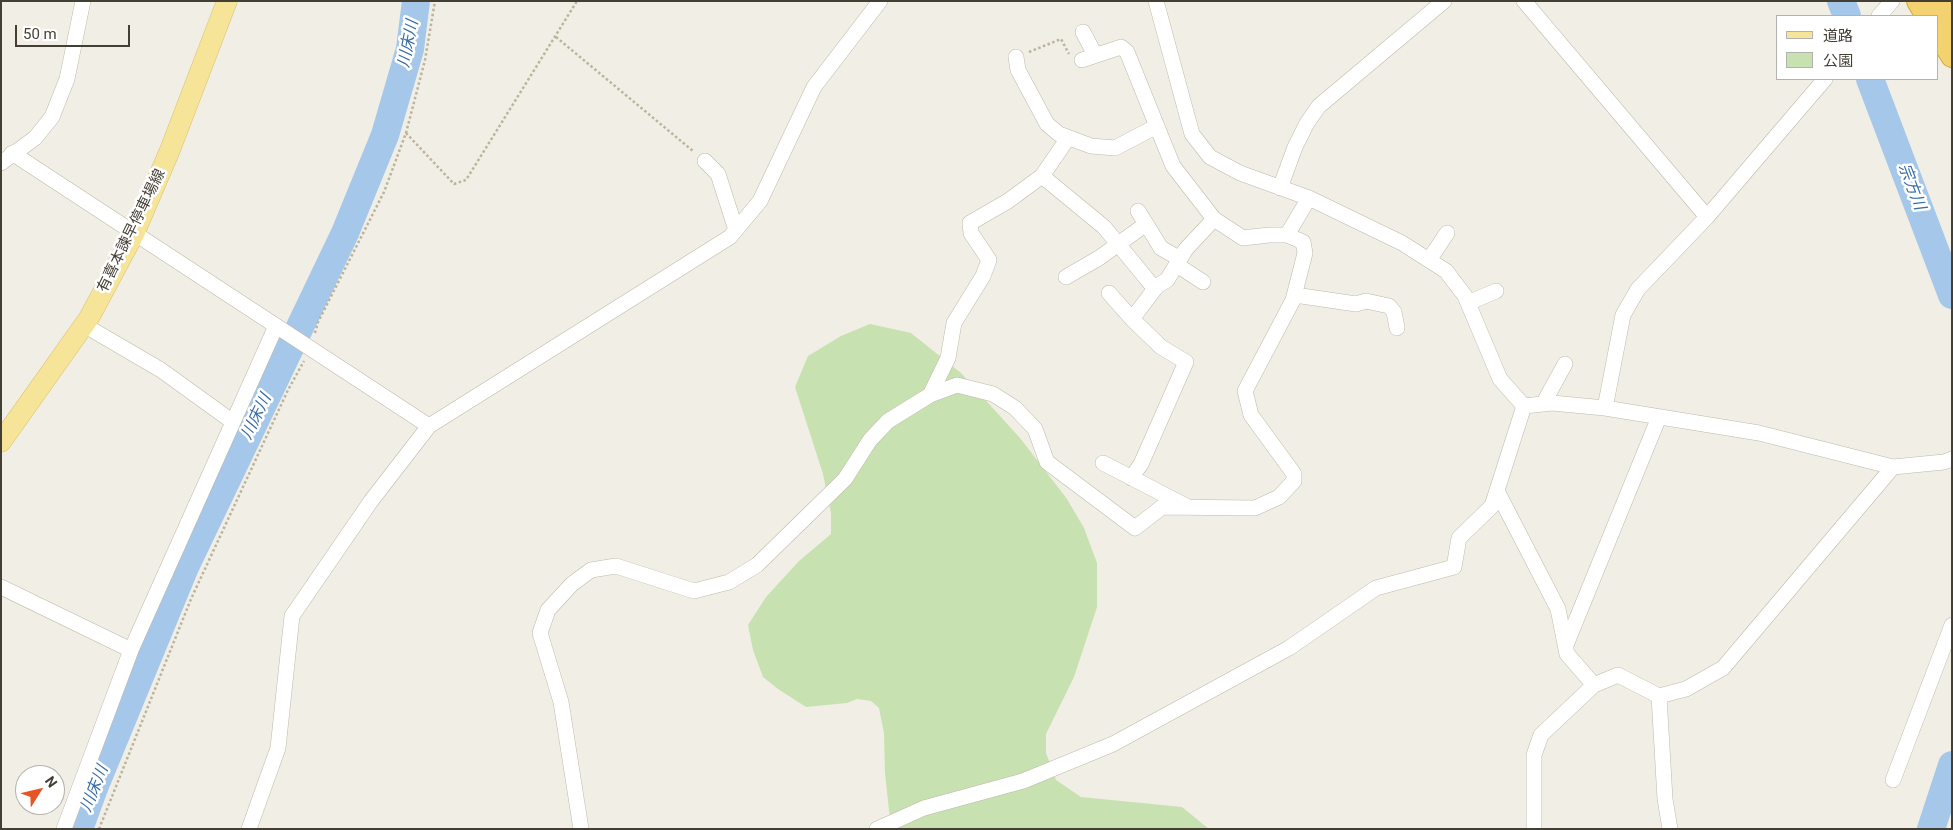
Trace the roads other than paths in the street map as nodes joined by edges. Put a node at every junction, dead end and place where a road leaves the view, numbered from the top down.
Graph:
1 (83, 1) edge
2 (227, 1) edge
3 (880, 1) edge
4 (1156, 1) edge
5 (1444, 1) edge
6 (1524, 1) edge
7 (1892, 1) edge
8 (1918, 1) edge
9 (1939, 1) edge
10 (1880, 15) edge
11 (1926, 15) edge
12 (1952, 22) edge
13 (1083, 32) dead end
14 (1938, 34) edge
15 (1952, 56) edge
16 (1016, 57) road end
17 (1824, 80) edge
18 (1157, 126) junction
19 (1068, 138) junction
20 (7, 158) edge
21 (705, 161) road end
22 (1042, 176) junction
23 (1280, 188) junction
24 (1309, 198) junction
25 (1707, 217) junction
26 (1214, 219) junction
27 (736, 230) junction
28 (134, 234) junction
29 (1446, 234) dead end
30 (1287, 235) junction
31 (1119, 244) junction
32 (1429, 260) junction
33 (1178, 262) junction
34 (1066, 277) dead end
35 (1203, 282) dead end
36 (1155, 288) junction
37 (1496, 291) dead end
38 (1109, 293) dead end
39 (1295, 295) junction
40 (1468, 303) junction
41 (1132, 319) junction
42 (84, 325) junction
43 (276, 327) junction
44 (1397, 328) dead end
45 (1565, 364) dead end
46 (930, 395) junction
47 (1543, 404) junction
48 (1524, 406) junction
49 (1605, 408) junction
50 (1659, 417) junction
51 (233, 422) junction
52 (429, 426) junction
53 (1, 442) edge
54 (1952, 459) edge
55 (1103, 463) dead end
56 (1893, 467) junction
57 (1132, 478) junction
58 (1497, 491) junction
59 (1188, 507) junction
60 (1, 587) edge
61 (1952, 625) edge
62 (1566, 645) junction
63 (131, 650) junction
64 (1594, 685) junction
65 (1659, 696) junction
66 (1893, 780) dead end
67 (64, 829) edge
68 (249, 829) edge
69 (581, 829) edge
70 (877, 829) edge
71 (1534, 829) edge
72 (1670, 829) edge

1 - 20 street
2 - 28 main road, 有喜本諫早停車場線
3 - 27 street
4 - 23 street
5 - 23 street
6 - 25 street
7 - 10 street
8 - 11 highway
9 - 12 highway
13 - 18 street
14 - 15 highway
16 - 19 street
17 - 25 street
18 - 19 street
18 - 26 street
19 - 22 street
20 - 28 street
21 - 27 street
22 - 31 street
22 - 46 street
23 - 24 street
24 - 30 street
24 - 32 street
25 - 49 street
26 - 30 street
26 - 33 street
27 - 52 street
28 - 42 main road, 有喜本諫早停車場線
28 - 43 street
29 - 32 street
30 - 39 street
31 - 33 street
31 - 34 street
31 - 36 street
32 - 40 street
33 - 35 street
33 - 36 street
36 - 41 street
37 - 40 street
38 - 41 street
39 - 44 street
39 - 59 street
40 - 48 street
41 - 57 street
42 - 51 street
42 - 53 main road, 有喜本諫早停車場線
43 - 51 street
43 - 52 street
45 - 47 street
46 - 59 street
46 - 69 street
47 - 48 street
47 - 49 street
48 - 58 street
49 - 50 street
50 - 56 street
50 - 62 street
51 - 63 street
52 - 68 street
54 - 56 street
55 - 57 street
56 - 65 street
57 - 59 street
58 - 62 street
58 - 70 street
60 - 63 street
61 - 66 street
62 - 64 street
63 - 67 street
64 - 65 street
64 - 71 street
65 - 72 street

